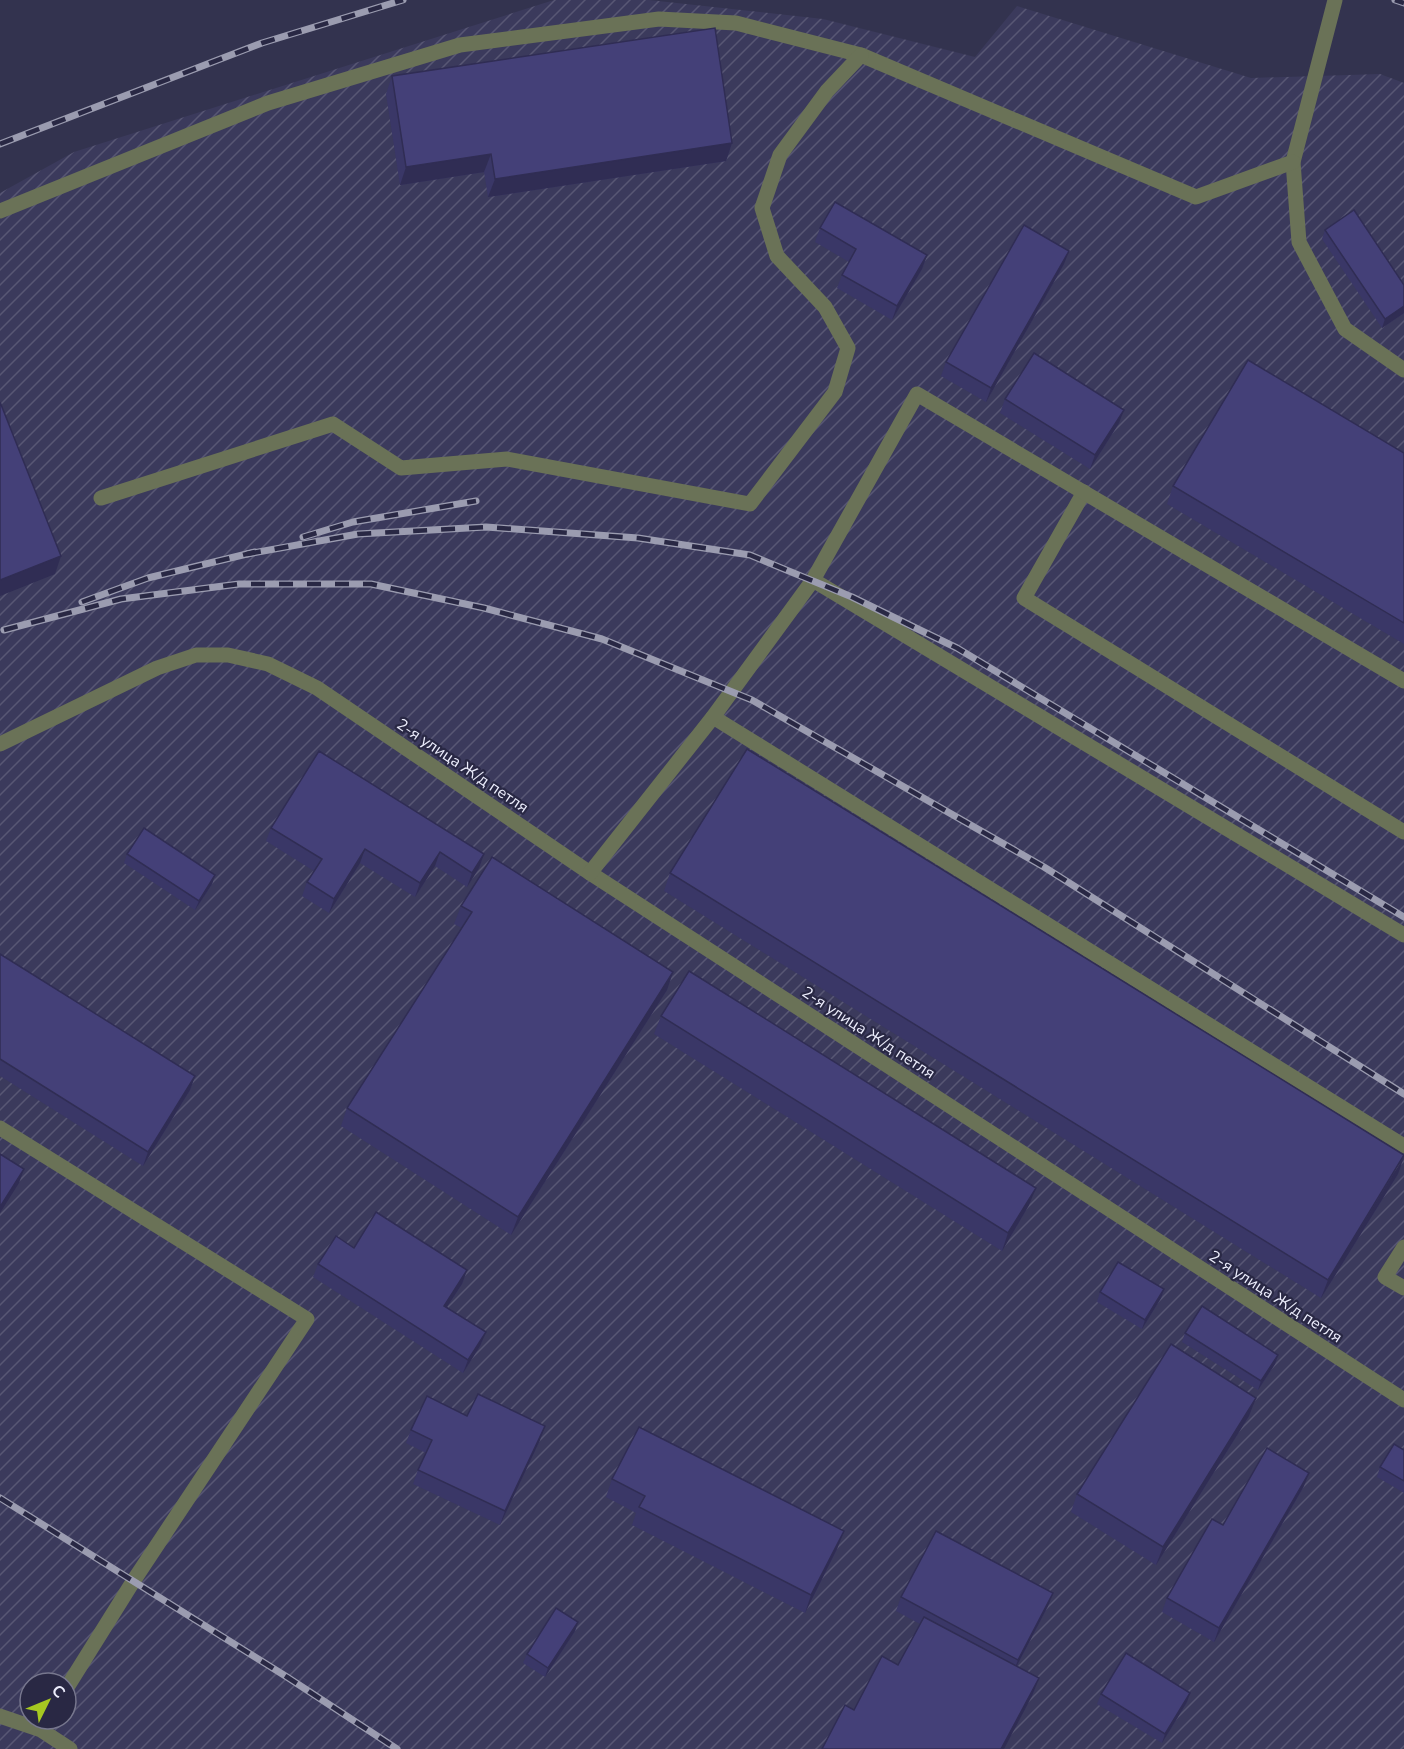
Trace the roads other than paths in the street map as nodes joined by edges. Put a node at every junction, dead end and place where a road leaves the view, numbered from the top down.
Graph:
1 (1335, 0) edge
2 (861, 55) junction
3 (1293, 162) junction
4 (0, 211) edge
5 (1404, 370) edge
6 (1084, 492) junction
7 (101, 498) dead end
8 (813, 580) junction
9 (1404, 681) edge
10 (713, 717) junction
11 (0, 744) edge
12 (1404, 832) edge
13 (590, 873) junction
14 (1404, 935) edge
15 (0, 1128) edge
16 (1404, 1146) edge
17 (1404, 1246) edge
18 (1404, 1288) edge
19 (1404, 1400) edge
20 (77, 1671) edge
21 (0, 1716) edge
22 (18, 1719) edge
23 (51, 1731) edge
24 (70, 1749) edge

1 - 3 street
2 - 3 street
2 - 4 street
2 - 7 street
3 - 5 street
6 - 8 street
6 - 9 street
6 - 12 street
8 - 10 street
8 - 14 street
10 - 13 street
10 - 16 street
11 - 13 street, 2-я улица Ж/д петля
13 - 19 street, 2-я улица Ж/д петля
15 - 20 street
17 - 18 street
21 - 22 street
23 - 24 street

